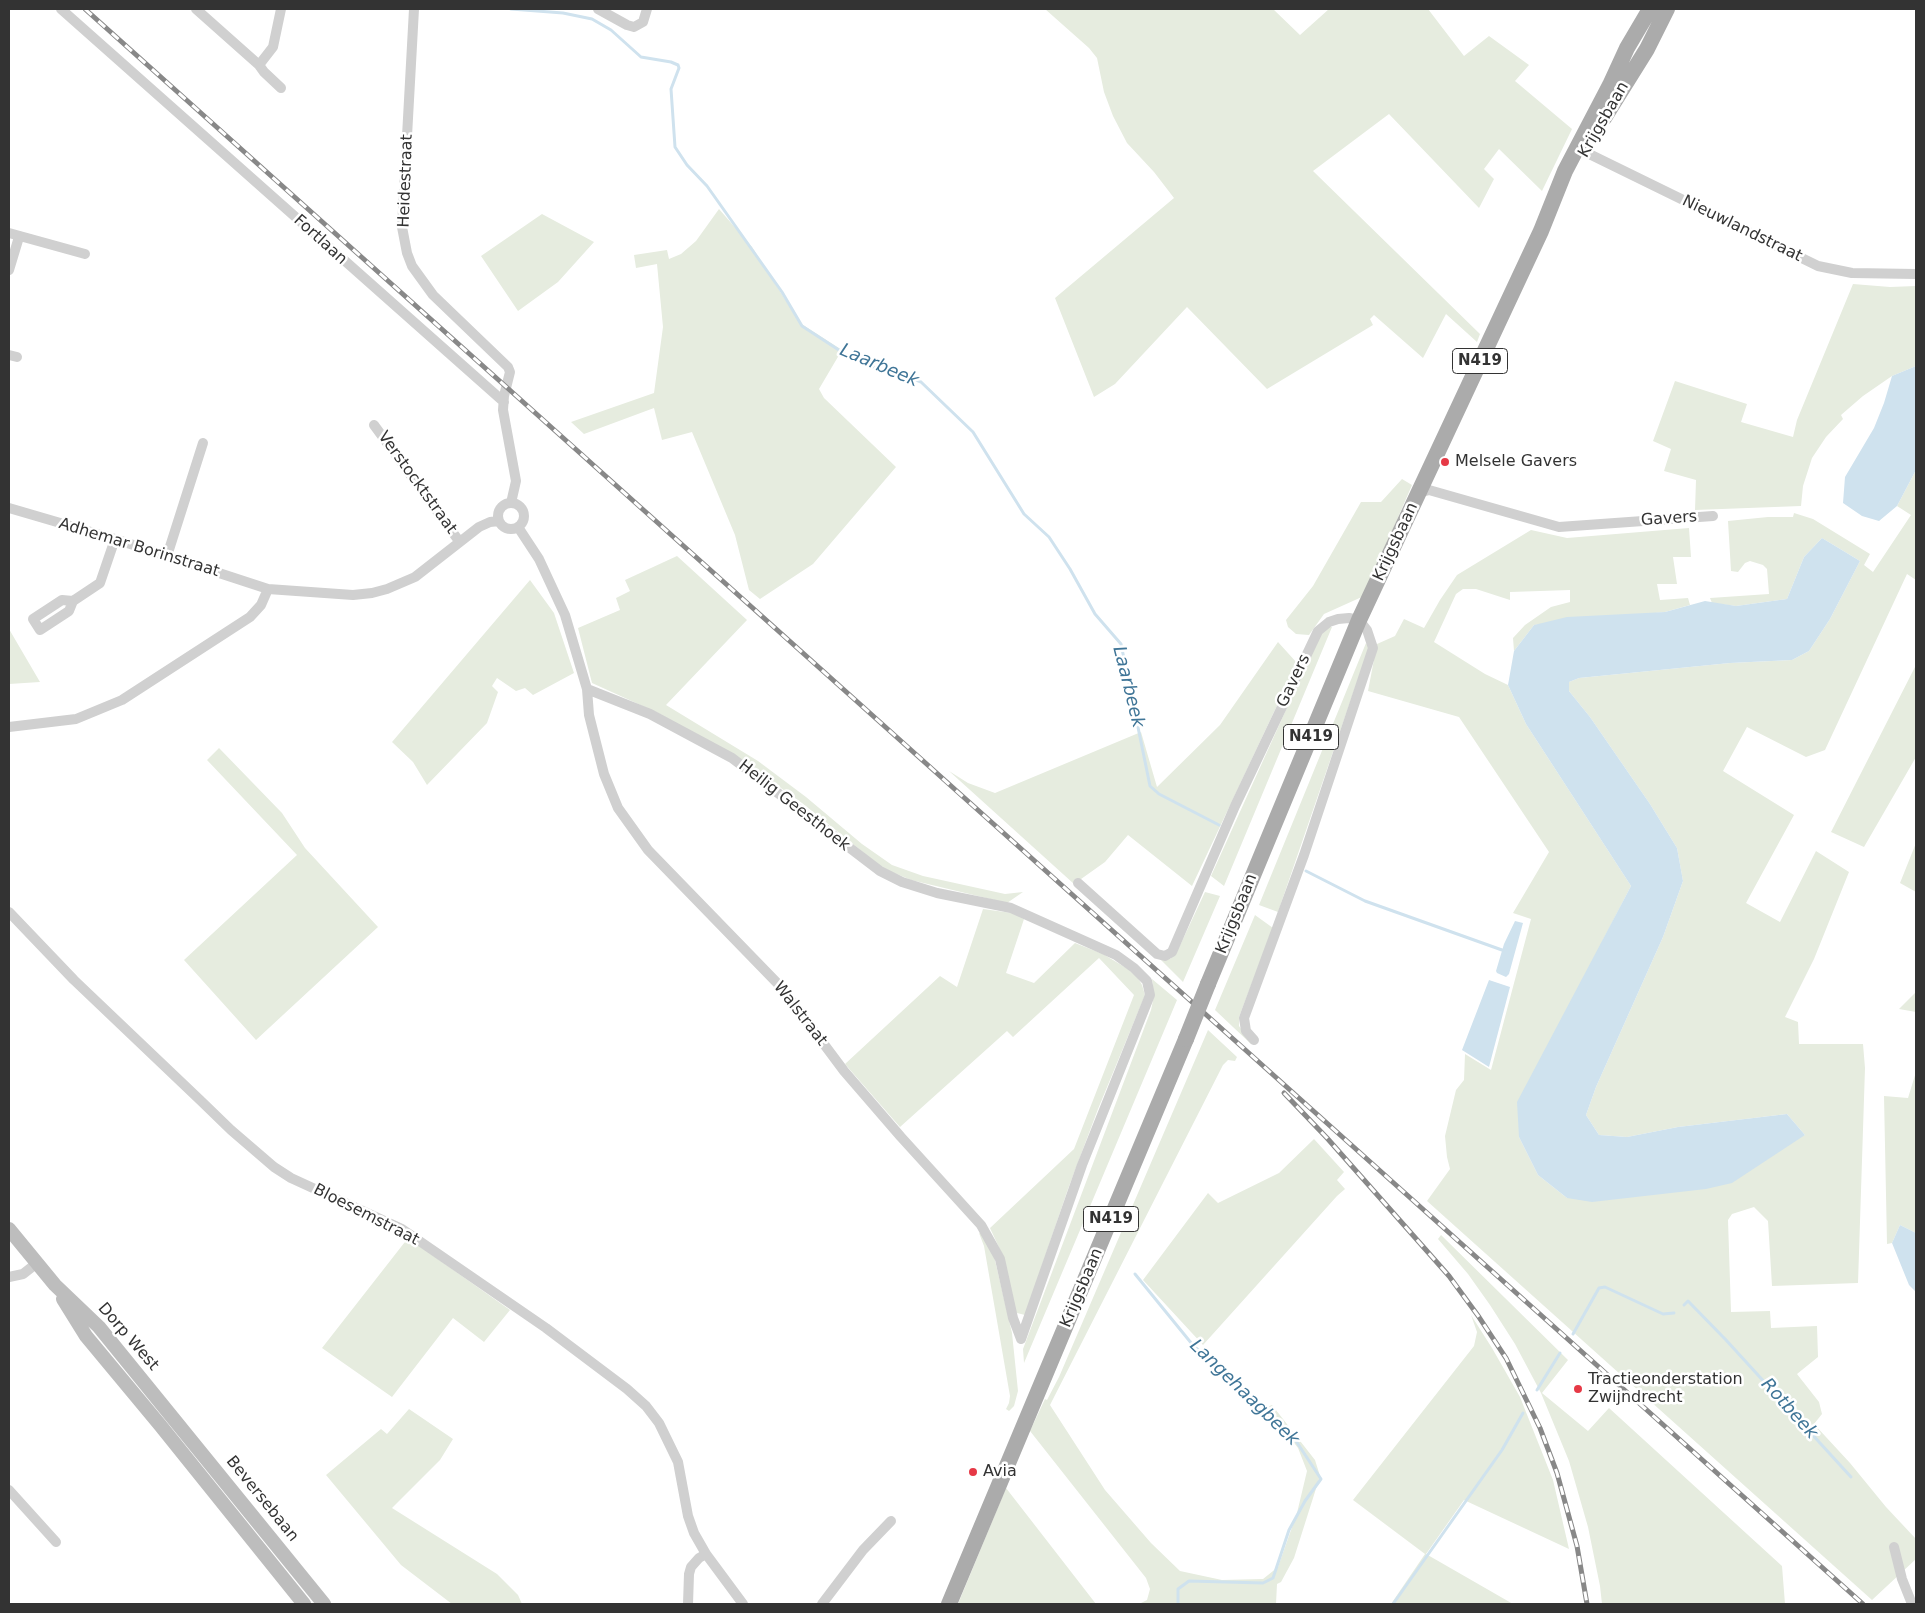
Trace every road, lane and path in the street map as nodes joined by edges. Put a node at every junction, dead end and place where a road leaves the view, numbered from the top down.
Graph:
1 (61, 9) edge
2 (196, 9) edge
3 (281, 9) edge
4 (414, 9) edge
5 (598, 9) edge
6 (648, 9) edge
7 (1650, 9) edge
8 (1667, 9) edge
9 (1627, 48) junction
10 (1643, 55) junction
11 (260, 65) junction
12 (281, 88) dead end
13 (1581, 150) junction
14 (14, 235) edge
15 (85, 254) dead end
16 (9, 270) edge
17 (1916, 274) edge
18 (504, 402) junction
19 (374, 425) dead end
20 (203, 444) dead end
21 (1420, 492) junction
22 (511, 503) junction
23 (9, 508) edge
24 (1712, 516) dead end
25 (499, 521) junction
26 (518, 527) junction
27 (115, 539) junction
28 (459, 541) junction
29 (167, 556) junction
30 (268, 589) junction
31 (73, 601) dead end
32 (1359, 620) junction
33 (587, 689) junction
34 (9, 727) edge
35 (1078, 883) dead end
36 (9, 912) edge
37 (1254, 1040) dead end
38 (10, 1234) edge
39 (37, 1263) junction
40 (9, 1277) edge
41 (55, 1285) junction
42 (1021, 1339) joint
43 (172, 1416) joint
44 (160, 1425) joint
45 (9, 1490) edge
46 (891, 1521) dead end
47 (56, 1542) dead end
48 (1894, 1548) dead end
49 (706, 1554) junction
50 (304, 1604) edge
51 (324, 1604) edge
52 (688, 1604) edge
53 (743, 1604) edge
54 (822, 1604) edge
55 (949, 1604) edge
56 (1912, 1604) edge

1 - 18 street, Fortlaan
2 - 11 street
3 - 11 street
4 - 18 street, Heidestraat
5 - 6 street
7 - 9 main road, Krijgsbaan / N419
8 - 10 main road, Krijgsbaan / N419
9 - 10 main road
9 - 13 main road, Krijgsbaan / N419
10 - 13 main road, Krijgsbaan / N419
11 - 12 street
13 - 17 street, Nieuwlandstraat
13 - 21 main road, Krijgsbaan / N419
14 - 15 street
14 - 16 street
18 - 22 street
19 - 28 street, Verstocktstraat
20 - 29 street
21 - 24 street, Gavers
21 - 32 main road, Krijgsbaan / N419
22 - 25 street
22 - 26 street
23 - 27 street, Adhemar Borinstraat
25 - 26 street
25 - 28 street
26 - 33 street
27 - 29 street, Adhemar Borinstraat
27 - 31 street
28 - 30 street
29 - 30 street, Adhemar Borinstraat
30 - 34 street
32 - 35 street, Gavers
32 - 37 street
32 - 55 main road, Krijgsbaan / N419, bridge
33 - 42 street, Walstraat
33 - 42 street, Heilig Geesthoek
36 - 49 street, Bloesemstraat
38 - 39 main road, Dorp West
39 - 40 street
39 - 41 main road, Dorp West
41 - 43 main road, Dorp West
41 - 44 main road, Dorp West
43 - 51 main road, Beversebaan
44 - 50 main road, Beversebaan
45 - 47 street
46 - 54 street
48 - 56 street
49 - 52 street
49 - 53 street, Bloesemstraat

